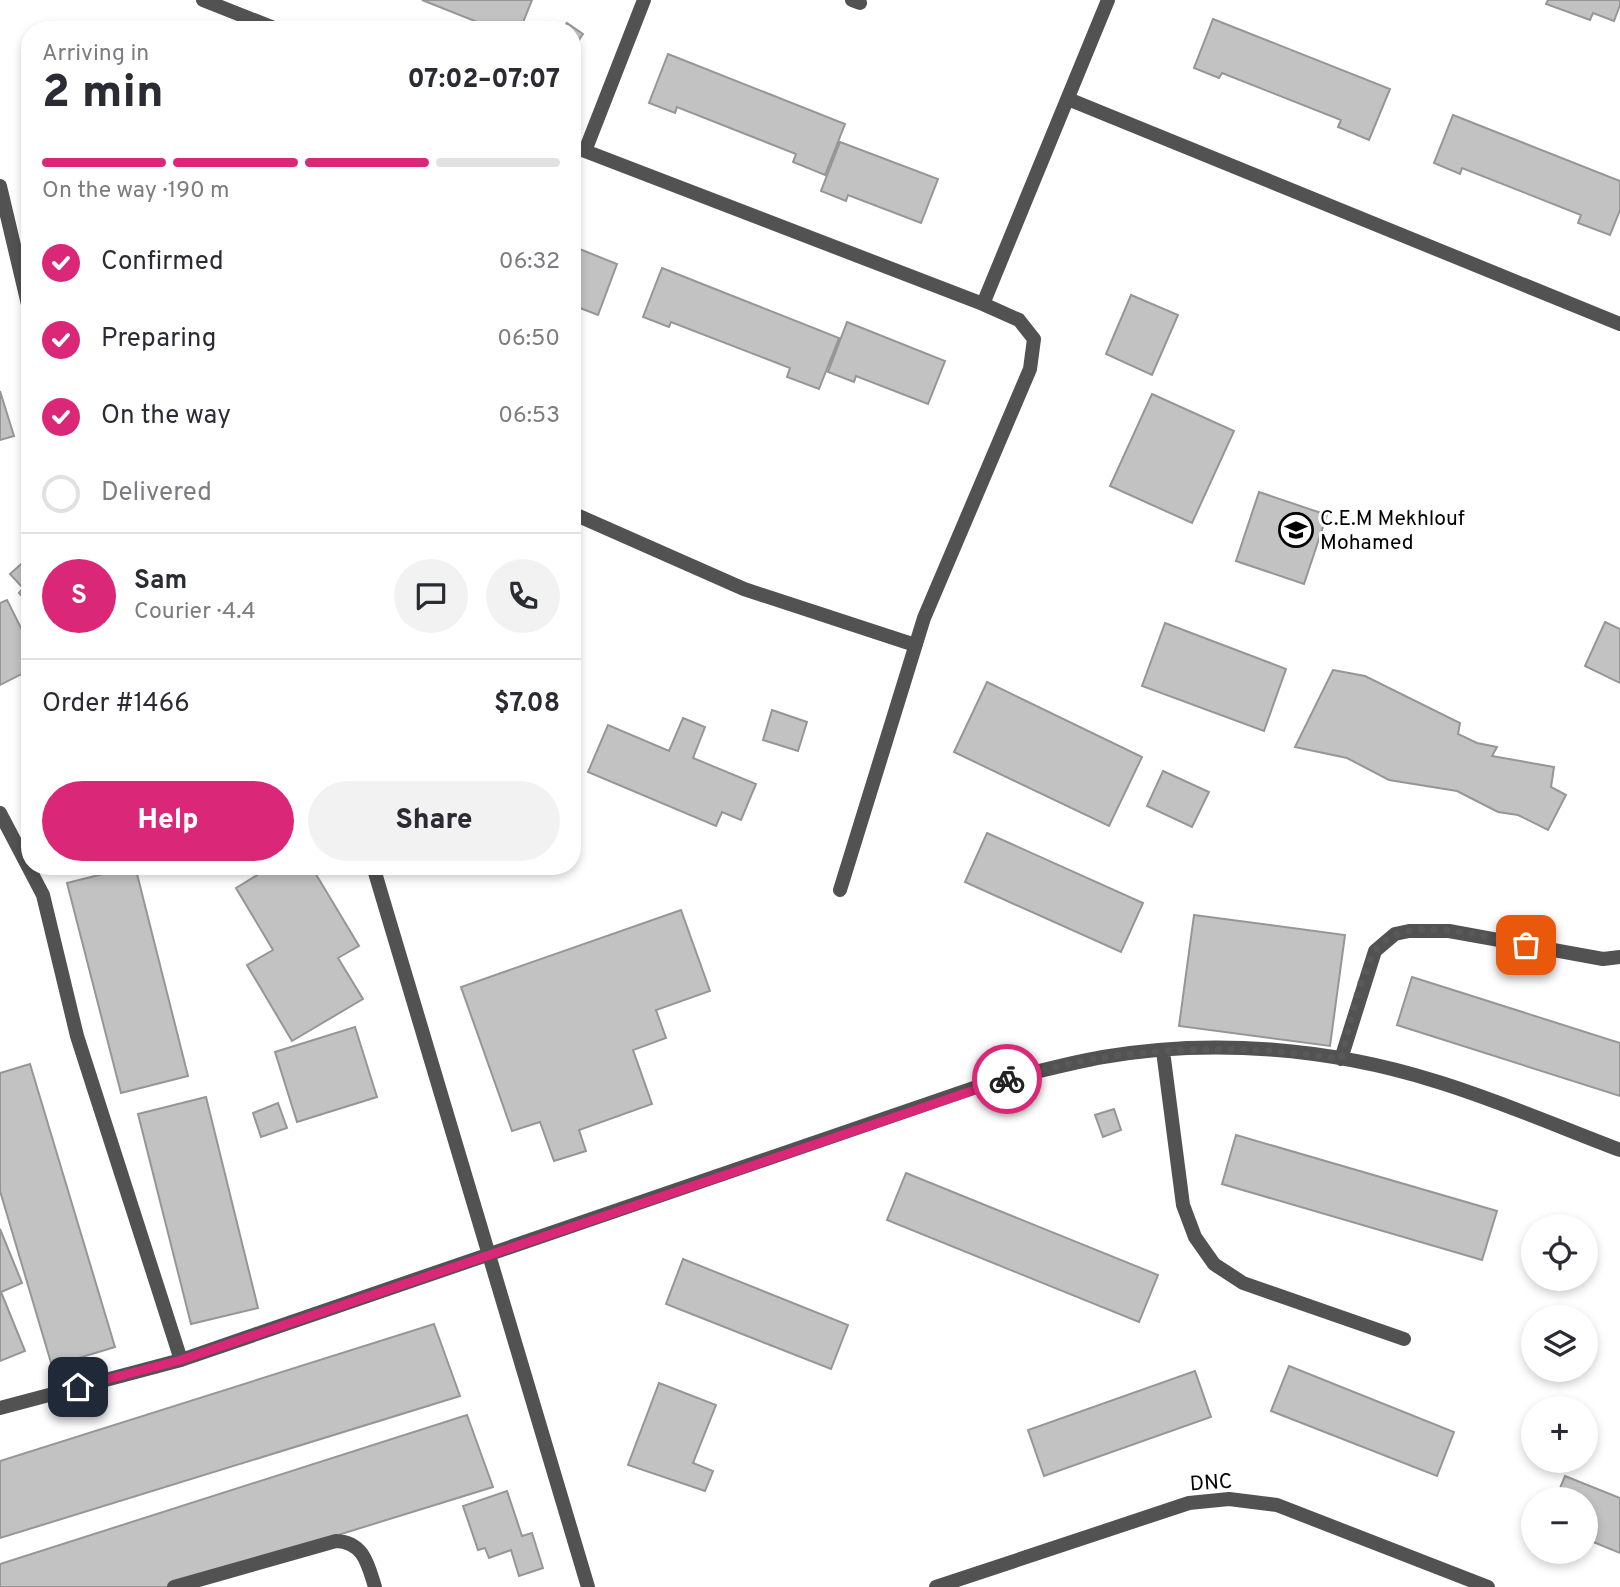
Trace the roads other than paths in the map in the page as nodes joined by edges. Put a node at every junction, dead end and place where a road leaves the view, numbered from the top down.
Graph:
1 (203, 0) edge
2 (644, 0) edge
3 (1108, 0) edge
4 (256, 21) edge
5 (1068, 99) junction
6 (581, 143) edge
7 (581, 149) edge
8 (0, 186) edge
9 (21, 275) edge
10 (983, 304) junction
11 (1620, 324) edge
12 (581, 517) edge
13 (915, 645) junction
14 (0, 813) edge
15 (21, 853) edge
16 (33, 875) edge
17 (376, 875) edge
18 (840, 890) dead end
19 (1620, 957) edge
20 (1163, 1051) junction
21 (1341, 1059) junction
22 (1620, 1150) edge
23 (487, 1257) junction
24 (1404, 1339) dead end
25 (181, 1360) junction
26 (0, 1408) edge
27 (174, 1587) edge
28 (375, 1587) edge
29 (588, 1587) edge
30 (936, 1587) edge
31 (1488, 1587) edge

1 - 4 street
2 - 6 street
3 - 5 street
5 - 10 street
5 - 11 street
7 - 10 street
8 - 9 street
10 - 13 street
12 - 13 street
13 - 18 street
14 - 15 street
16 - 25 street
17 - 23 street
19 - 21 street
20 - 21 street
20 - 23 street
20 - 24 street
21 - 22 street
23 - 25 street
23 - 29 street
25 - 26 street
27 - 28 street
30 - 31 street, DNC

